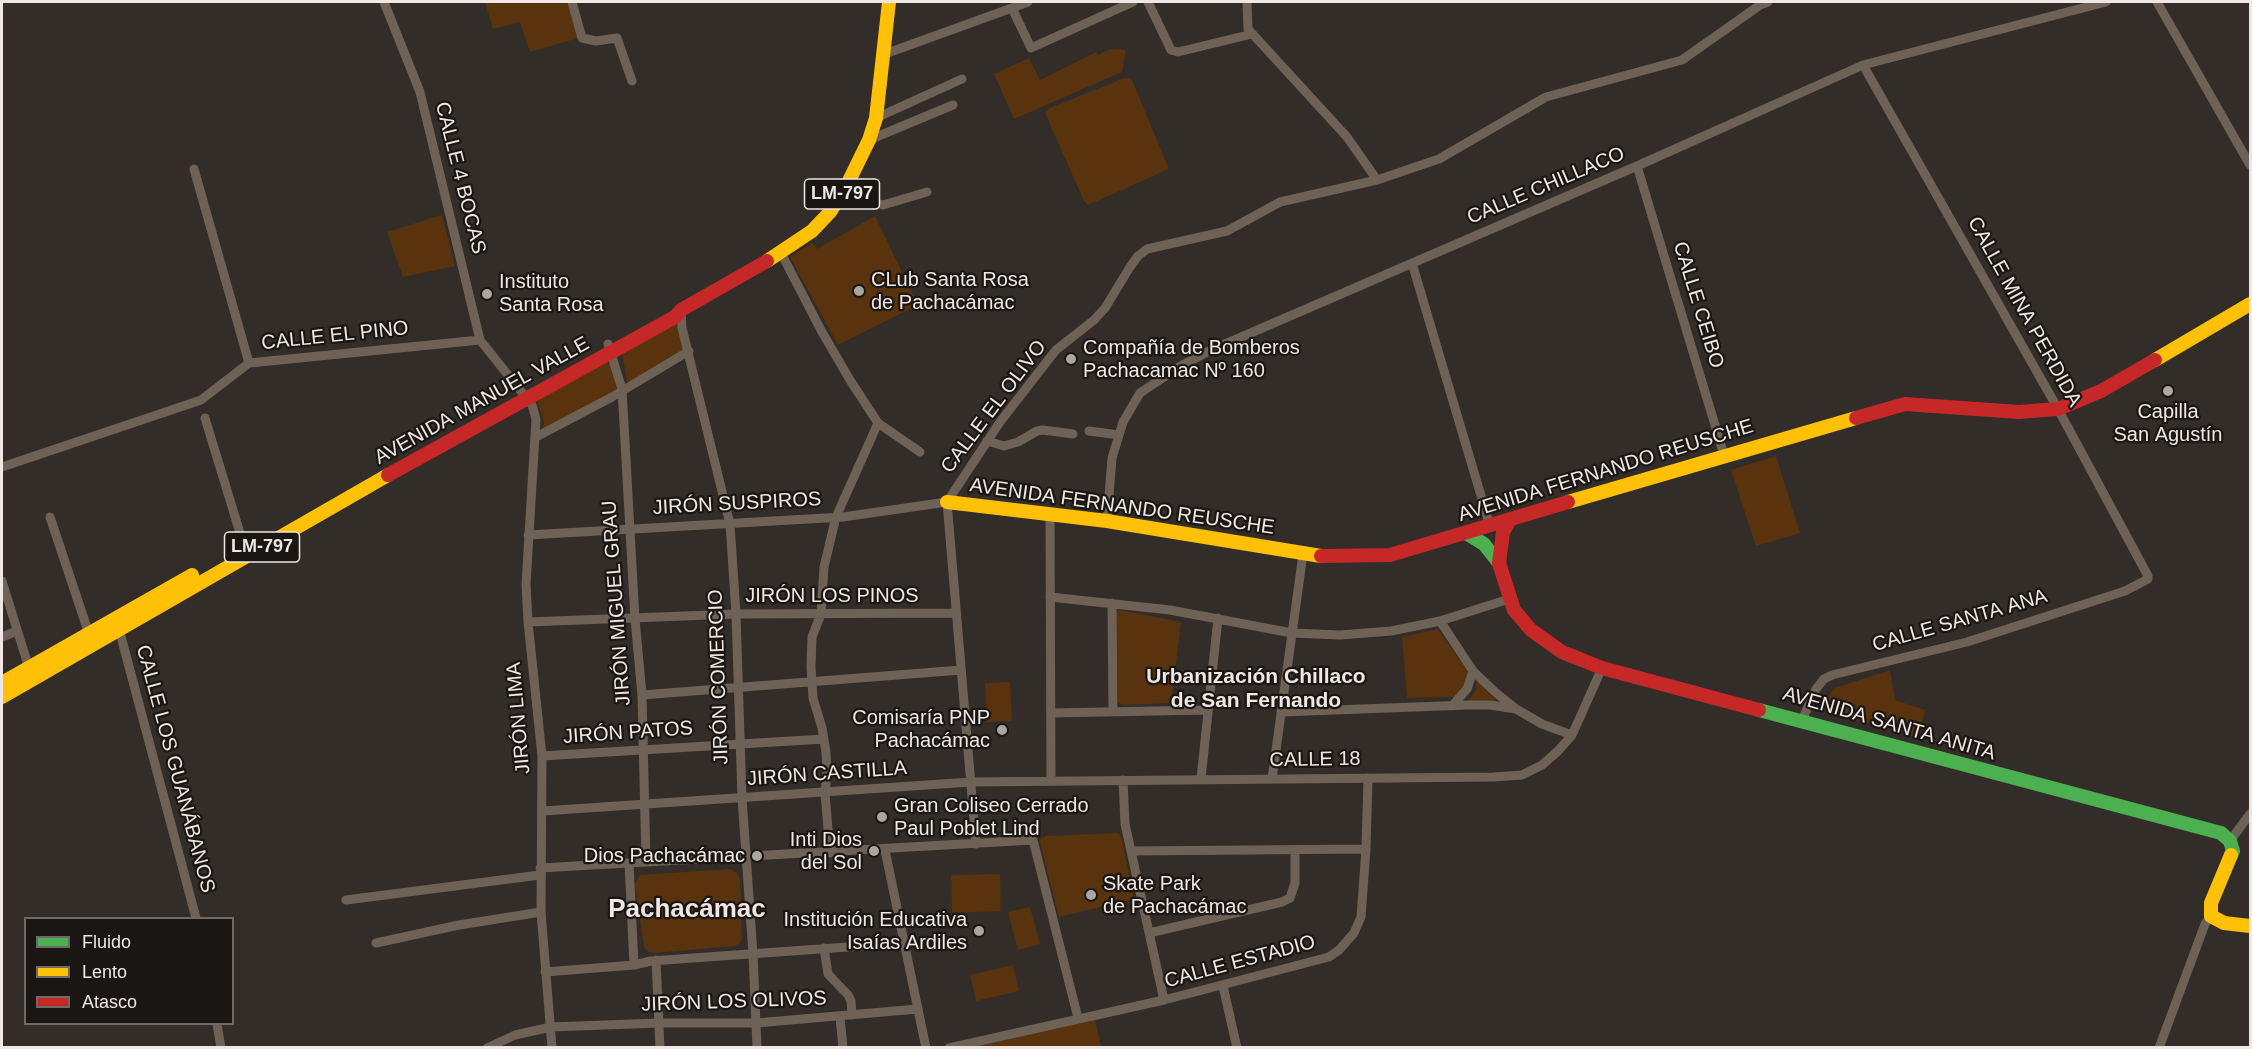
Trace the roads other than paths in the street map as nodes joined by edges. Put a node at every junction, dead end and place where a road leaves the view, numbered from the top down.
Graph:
1 (384, 2) edge
2 (572, 2) edge
3 (889, 2) edge
4 (1028, 2) edge
5 (1133, 2) edge
6 (1148, 2) edge
7 (1247, 2) edge
8 (1768, 2) edge
9 (2106, 2) edge
10 (2157, 2) edge
11 (2081, 4) edge
12 (1012, 8) junction
13 (1252, 34) junction
14 (882, 55) junction
15 (1863, 65) junction
16 (962, 80) dead end
17 (632, 81) dead end
18 (953, 105) dead end
19 (876, 118) junction
20 (870, 140) junction
21 (2250, 165) edge
22 (1637, 166) junction
23 (194, 169) dead end
24 (1377, 180) junction
25 (846, 187) junction
26 (927, 192) dead end
27 (781, 253) junction
28 (1412, 263) junction
29 (2250, 304) edge
30 (681, 310) junction
31 (480, 340) junction
32 (610, 348) junction
33 (689, 351) junction
34 (249, 363) junction
35 (622, 391) junction
36 (522, 395) junction
37 (2058, 409) junction
38 (205, 418) dead end
39 (878, 423) junction
40 (1089, 431) dead end
41 (1073, 434) dead end
42 (1119, 435) junction
43 (536, 437) junction
44 (987, 441) junction
45 (920, 452) dead end
46 (1724, 455) junction
47 (2, 467) edge
48 (947, 501) junction
49 (1050, 513) junction
50 (50, 517) dead end
51 (836, 517) junction
52 (1510, 520) junction
53 (1107, 521) junction
54 (730, 524) junction
55 (1490, 526) junction
56 (630, 528) junction
57 (1466, 533) junction
58 (528, 535) junction
59 (245, 551) junction
60 (1303, 554) junction
61 (1499, 563) junction
62 (2148, 579) joint
63 (2, 581) edge
64 (1050, 597) junction
65 (1509, 599) junction
66 (1112, 603) junction
67 (736, 614) junction
68 (821, 614) junction
69 (956, 614) junction
70 (1218, 618) junction
71 (635, 619) junction
72 (1440, 621) junction
73 (528, 622) junction
74 (119, 629) junction
75 (17, 631) junction
76 (1292, 633) junction
77 (89, 634) junction
78 (2, 637) edge
79 (29, 668) junction
80 (1602, 668) junction
81 (961, 670) junction
82 (1473, 671) junction
83 (813, 682) junction
84 (2, 683) edge
85 (738, 688) junction
86 (642, 695) junction
87 (2, 697) edge
88 (1452, 706) junction
89 (1516, 709) junction
90 (1208, 710) junction
91 (1113, 711) junction
92 (1051, 712) junction
93 (1281, 712) junction
94 (1802, 720) junction
95 (1572, 735) junction
96 (824, 739) junction
97 (740, 744) junction
98 (642, 749) junction
99 (543, 756) junction
100 (1368, 777) junction
101 (1201, 779) junction
102 (1272, 779) junction
103 (1123, 780) junction
104 (1051, 781) junction
105 (971, 782) junction
106 (825, 793) junction
107 (742, 798) junction
108 (644, 804) junction
109 (543, 811) junction
110 (2250, 814) edge
111 (2230, 841) junction
112 (976, 843) junction
113 (1366, 849) junction
114 (885, 850) junction
115 (1295, 850) junction
116 (1131, 851) junction
117 (830, 853) junction
118 (746, 857) junction
119 (646, 862) junction
120 (629, 863) junction
121 (540, 872) junction
122 (346, 900) dead end
123 (541, 912) junction
124 (196, 917) edge
125 (2214, 918) junction
126 (2250, 926) edge
127 (1149, 933) junction
128 (376, 943) dead end
129 (904, 943) junction
130 (824, 948) junction
131 (753, 954) junction
132 (656, 960) junction
133 (634, 965) junction
134 (545, 972) junction
135 (1223, 986) junction
136 (1164, 1000) junction
137 (918, 1009) junction
138 (852, 1015) junction
139 (840, 1017) junction
140 (1077, 1018) junction
141 (658, 1023) junction
142 (756, 1023) junction
143 (217, 1025) edge
144 (550, 1027) junction
145 (222, 1047) edge
146 (487, 1047) edge
147 (552, 1047) edge
148 (660, 1047) edge
149 (757, 1047) edge
150 (843, 1047) edge
151 (926, 1047) edge
152 (949, 1047) edge
153 (1237, 1047) edge
154 (2159, 1047) edge

1 - 31 street, CALLE 4 BOCAS
2 - 17 street
3 - 14 street, LM-797
4 - 12 street
5 - 12 street
6 - 13 street
7 - 13 street
8 - 24 street, CALLE EL OLIVO
9 - 11 street, CALLE CHILLACO
10 - 21 street
11 - 15 street, CALLE CHILLACO
12 - 14 street
13 - 24 street
14 - 19 street, LM-797
15 - 22 street, CALLE CHILLACO
15 - 37 street, CALLE MINA PERDIDA
16 - 19 street
18 - 20 street
19 - 20 street, LM-797
20 - 25 street, LM-797
22 - 28 street, CALLE CHILLACO
22 - 46 street, CALLE CEIBO
23 - 34 street
24 - 44 street, CALLE EL OLIVO
25 - 26 street
25 - 27 street, LM-797
27 - 30 street, LM-797
27 - 39 street
28 - 42 street, CALLE CHILLACO
28 - 55 street
29 - 37 street, AVENIDA FERNANDO REUSCHE
30 - 32 street, AVENIDA MANUEL VALLE / LM-797
30 - 33 street, JIRÓN COMERCIO
31 - 34 street, CALLE EL PINO
31 - 36 street, CALLE 4 BOCAS
32 - 35 street, JIRÓN MIGUEL GRAU
32 - 36 street, AVENIDA MANUEL VALLE / LM-797
33 - 35 street
33 - 54 street, JIRÓN COMERCIO
34 - 47 street, CALLE EL PINO
35 - 43 street
35 - 56 street, JIRÓN MIGUEL GRAU
36 - 43 street, JIRÓN LIMA
36 - 59 street, AVENIDA MANUEL VALLE / LM-797
37 - 46 street, AVENIDA FERNANDO REUSCHE
37 - 62 street, CALLE MINA PERDIDA
38 - 59 street
39 - 45 street
39 - 51 street
40 - 42 street
41 - 44 street
42 - 53 street, CALLE CHILLACO
43 - 58 street, JIRÓN LIMA
44 - 48 street, CALLE EL OLIVO
46 - 52 street, AVENIDA FERNANDO REUSCHE
48 - 49 street, AVENIDA FERNANDO REUSCHE
48 - 51 street, JIRÓN SUSPIROS
48 - 69 street
49 - 53 street, AVENIDA FERNANDO REUSCHE
49 - 64 street
50 - 77 street
51 - 54 street, JIRÓN SUSPIROS
51 - 68 street
52 - 55 street, AVENIDA FERNANDO REUSCHE
52 - 61 street, AVENIDA SANTA ANITA
53 - 60 street, AVENIDA FERNANDO REUSCHE
54 - 56 street, JIRÓN SUSPIROS
54 - 67 street, JIRÓN COMERCIO
55 - 57 street, AVENIDA FERNANDO REUSCHE
56 - 58 street, JIRÓN SUSPIROS
56 - 71 street, JIRÓN MIGUEL GRAU
57 - 60 street, AVENIDA FERNANDO REUSCHE
57 - 61 street, AVENIDA SANTA ANITA
58 - 73 street, JIRÓN LIMA
59 - 74 street, AVENIDA MANUEL VALLE / LM-797
59 - 77 street, AVENIDA MANUEL VALLE / LM-797
60 - 76 street
61 - 65 street, AVENIDA SANTA ANITA
62 - 94 street, CALLE SANTA ANA
63 - 75 street
64 - 66 street
64 - 92 street
65 - 72 street
65 - 80 street, AVENIDA SANTA ANITA
66 - 70 street
66 - 91 street
67 - 68 street, JIRÓN LOS PINOS
67 - 71 street, JIRÓN LOS PINOS
67 - 85 street, JIRÓN COMERCIO
68 - 69 street, JIRÓN LOS PINOS
68 - 83 street
69 - 81 street
70 - 76 street
70 - 90 street
71 - 73 street, JIRÓN LOS PINOS
71 - 86 street, JIRÓN MIGUEL GRAU
72 - 76 street
72 - 82 street
73 - 99 street, JIRÓN LIMA
74 - 87 street, AVENIDA MANUEL VALLE / LM-797
74 - 124 street, CALLE LOS GUANÁBANOS
75 - 78 street
75 - 79 street
76 - 93 street
77 - 79 street, AVENIDA MANUEL VALLE / LM-797
79 - 84 street, AVENIDA MANUEL VALLE / LM-797
80 - 94 street, AVENIDA SANTA ANITA
80 - 95 street, CALLE 18
81 - 83 street
81 - 105 street
82 - 88 street
82 - 89 street
83 - 85 street
83 - 96 street
85 - 86 street
85 - 97 street, JIRÓN COMERCIO
86 - 98 street, JIRÓN MIGUEL GRAU
88 - 89 street
88 - 93 street
89 - 95 street
90 - 91 street
90 - 101 street
91 - 92 street
92 - 104 street
93 - 102 street
94 - 111 street, AVENIDA SANTA ANITA
95 - 100 street, CALLE 18
96 - 97 street, JIRÓN PATOS
96 - 106 street
97 - 98 street, JIRÓN PATOS
97 - 107 street, JIRÓN COMERCIO
98 - 99 street, JIRÓN PATOS
98 - 108 street, JIRÓN MIGUEL GRAU
99 - 109 street, JIRÓN LIMA
100 - 102 street, CALLE 18
100 - 113 street, CALLE ESTADIO
101 - 102 street, CALLE 18
101 - 103 street, CALLE 18
103 - 104 street, CALLE 18
103 - 116 street
104 - 105 street, CALLE 18
105 - 106 street, JIRÓN CASTILLA
105 - 112 street
106 - 107 street, JIRÓN CASTILLA
106 - 117 street
107 - 108 street, JIRÓN CASTILLA
107 - 118 street, JIRÓN COMERCIO
108 - 109 street, JIRÓN CASTILLA
108 - 119 street, JIRÓN MIGUEL GRAU
109 - 121 street, JIRÓN LIMA
110 - 111 street
111 - 125 street
112 - 114 street
112 - 140 street
113 - 115 street
113 - 135 street, CALLE ESTADIO
114 - 117 street
114 - 129 street
115 - 116 street
115 - 127 street
116 - 127 street
117 - 118 street
118 - 119 street
118 - 131 street, JIRÓN COMERCIO
119 - 120 street
120 - 121 street
120 - 133 street
121 - 122 street
121 - 123 street, JIRÓN LIMA
123 - 128 street
123 - 134 street, JIRÓN LIMA
125 - 126 street
125 - 154 street
127 - 136 street
129 - 130 street
129 - 137 street
130 - 131 street
130 - 138 street
131 - 132 street
131 - 142 street, JIRÓN COMERCIO
132 - 133 street
132 - 141 street
133 - 134 street
134 - 144 street, JIRÓN LIMA
135 - 136 street, CALLE ESTADIO
135 - 153 street
136 - 140 street, CALLE ESTADIO
137 - 138 street, JIRÓN LOS OLIVOS
137 - 151 street
138 - 139 street, JIRÓN LOS OLIVOS
139 - 142 street, JIRÓN LOS OLIVOS
139 - 150 street
140 - 152 street, CALLE ESTADIO
141 - 142 street, JIRÓN LOS OLIVOS
141 - 144 street, JIRÓN LOS OLIVOS
141 - 148 street
142 - 149 street, JIRÓN COMERCIO
143 - 145 street
144 - 146 street, JIRÓN LOS OLIVOS
144 - 147 street, JIRÓN LIMA

